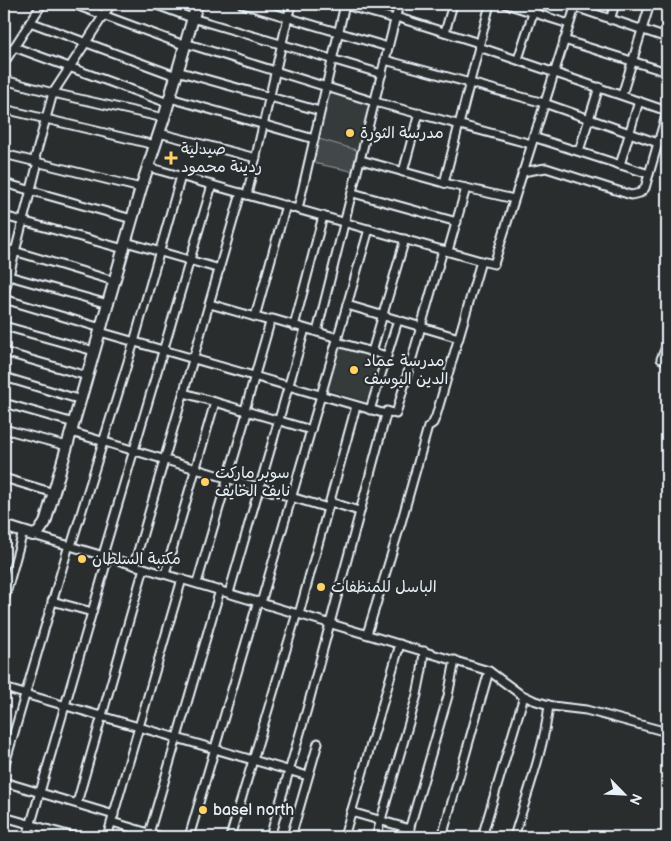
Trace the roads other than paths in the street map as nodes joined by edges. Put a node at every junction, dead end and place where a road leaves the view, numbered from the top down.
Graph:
1 (42, 4) edge
2 (74, 4) edge
3 (111, 4) edge
4 (154, 4) edge
5 (197, 4) edge
6 (242, 4) edge
7 (291, 4) edge
8 (343, 4) edge
9 (399, 4) edge
10 (453, 4) edge
11 (490, 4) edge
12 (506, 4) edge
13 (536, 4) edge
14 (615, 4) edge
15 (650, 4) edge
16 (575, 6) edge
17 (533, 12) junction
18 (104, 14) junction
19 (192, 18) junction
20 (288, 18) junction
21 (396, 18) junction
22 (610, 20) junction
23 (30, 22) junction
24 (569, 24) junction
25 (642, 30) junction
26 (338, 32) junction
27 (444, 32) junction
28 (667, 38) edge
29 (564, 40) junction
30 (86, 42) junction
31 (185, 44) junction
32 (282, 44) junction
33 (479, 45) junction
34 (14, 47) junction
35 (388, 47) junction
36 (332, 59) junction
37 (518, 59) junction
38 (385, 60) junction
39 (632, 61) junction
40 (4, 63) edge
41 (69, 67) junction
42 (276, 71) junction
43 (554, 72) junction
44 (667, 72) edge
45 (176, 74) junction
46 (382, 74) junction
47 (4, 80) edge
48 (470, 82) junction
49 (326, 86) junction
50 (599, 87) junction
51 (53, 93) junction
52 (622, 95) junction
53 (270, 97) junction
54 (169, 100) junction
55 (639, 101) junction
56 (375, 102) junction
57 (544, 102) junction
58 (4, 109) edge
59 (320, 111) junction
60 (667, 112) edge
61 (419, 113) junction
62 (164, 118) junction
63 (589, 118) junction
64 (45, 120) junction
65 (459, 124) junction
66 (263, 125) junction
67 (630, 132) junction
68 (159, 133) junction
69 (314, 139) junction
70 (532, 140) junction
71 (658, 143) junction
72 (155, 145) junction
73 (578, 151) junction
74 (4, 154) edge
75 (256, 158) junction
76 (361, 160) junction
77 (38, 162) junction
78 (620, 165) junction
79 (148, 167) junction
80 (403, 172) junction
81 (522, 172) junction
82 (649, 174) junction
83 (181, 176) junction
84 (4, 183) edge
85 (444, 183) junction
86 (212, 185) junction
87 (141, 188) junction
88 (466, 188) junction
89 (30, 190) junction
90 (352, 193) junction
91 (244, 194) junction
92 (514, 199) junction
93 (286, 206) junction
94 (298, 209) junction
95 (4, 216) edge
96 (323, 216) junction
97 (132, 219) junction
98 (23, 221) junction
99 (345, 222) junction
100 (457, 222) junction
101 (369, 229) junction
102 (405, 239) junction
103 (125, 245) junction
104 (4, 248) edge
105 (15, 251) junction
106 (446, 251) junction
107 (159, 252) junction
108 (190, 260) junction
109 (481, 261) junction
110 (220, 269) junction
111 (9, 276) junction
112 (114, 281) junction
113 (4, 295) edge
114 (4, 299) edge
115 (108, 304) junction
116 (210, 304) junction
117 (347, 305) junction
118 (383, 315) junction
119 (255, 317) junction
120 (271, 320) junction
121 (398, 320) junction
122 (4, 326) edge
123 (294, 326) junction
124 (421, 327) junction
125 (305, 329) junction
126 (100, 330) junction
127 (317, 332) junction
128 (459, 338) junction
129 (338, 340) junction
130 (134, 342) junction
131 (667, 345) edge
132 (163, 350) junction
133 (94, 351) junction
134 (4, 352) edge
135 (372, 352) junction
136 (387, 356) junction
137 (194, 359) junction
138 (661, 359) dead end
139 (87, 376) junction
140 (255, 376) junction
141 (4, 377) edge
142 (288, 386) junction
143 (184, 393) junction
144 (321, 395) junction
145 (80, 400) junction
146 (215, 402) junction
147 (4, 403) edge
148 (356, 406) junction
149 (245, 410) junction
150 (370, 410) junction
151 (386, 414) junction
152 (278, 420) junction
153 (73, 427) junction
154 (4, 429) edge
155 (311, 430) junction
156 (103, 441) junction
157 (67, 446) junction
158 (134, 450) junction
159 (165, 460) junction
160 (196, 469) junction
161 (4, 478) edge
162 (228, 478) junction
163 (259, 488) junction
164 (54, 493) junction
165 (292, 497) junction
166 (329, 505) junction
167 (359, 511) junction
168 (4, 526) edge
169 (28, 533) junction
170 (70, 546) junction
171 (105, 556) junction
172 (134, 565) junction
173 (144, 568) junction
174 (165, 574) junction
175 (182, 579) junction
176 (197, 583) junction
177 (220, 590) junction
178 (229, 593) junction
179 (4, 601) edge
180 (52, 601) junction
181 (260, 602) junction
182 (92, 612) junction
183 (298, 613) junction
184 (329, 623) junction
185 (367, 634) junction
186 (400, 644) junction
187 (424, 651) junction
188 (454, 660) junction
189 (489, 671) junction
190 (4, 688) edge
191 (25, 694) junction
192 (524, 696) junction
193 (549, 705) junction
194 (65, 706) junction
195 (102, 717) junction
196 (139, 727) junction
197 (667, 732) edge
198 (177, 738) junction
199 (318, 743) dead end
200 (215, 749) junction
201 (254, 761) junction
202 (4, 767) edge
203 (289, 771) junction
204 (308, 776) junction
205 (4, 782) edge
206 (40, 792) junction
207 (77, 804) junction
208 (351, 812) junction
209 (114, 814) junction
210 (4, 817) edge
211 (381, 821) junction
212 (112, 822) junction
213 (30, 824) junction
214 (410, 828) junction
215 (149, 835) edge
216 (27, 837) edge
217 (74, 837) edge
218 (108, 837) edge
219 (162, 837) edge
220 (189, 837) edge
221 (230, 837) edge
222 (270, 837) edge
223 (291, 837) edge
224 (344, 837) edge
225 (376, 837) edge
226 (407, 837) edge
227 (442, 837) edge
228 (482, 837) edge
229 (514, 837) edge

1 - 23 street
2 - 18 street
3 - 18 street
4 - 19 street
5 - 19 street
6 - 20 street
7 - 20 street
8 - 21 street
8 - 26 street
9 - 21 street
10 - 27 street
11 - 33 street
12 - 17 street
13 - 17 street
14 - 22 street
15 - 25 street
16 - 22 street
16 - 24 street
17 - 24 street
17 - 37 street
18 - 30 street
18 - 31 street
19 - 31 street
19 - 32 street
20 - 26 street
20 - 32 street
21 - 27 street
21 - 35 street
22 - 25 street
23 - 30 street
23 - 34 street
24 - 29 street
25 - 28 street
25 - 39 street
26 - 35 street
26 - 36 street
27 - 33 street
29 - 39 street
29 - 43 street
30 - 41 street
30 - 45 street
31 - 42 street
31 - 45 street
32 - 36 street
32 - 42 street
33 - 37 street
33 - 48 street
34 - 40 street
34 - 41 street
35 - 38 street
36 - 46 street
36 - 49 street
37 - 43 street
38 - 46 street
38 - 48 street
39 - 44 street
39 - 52 street
41 - 51 street
41 - 54 street
42 - 49 street
42 - 53 street
43 - 50 street
43 - 57 street
45 - 53 street
45 - 54 street
46 - 56 street
47 - 51 street
48 - 57 street
48 - 65 street
49 - 56 street
49 - 59 street
50 - 52 street
50 - 63 street
51 - 62 street
51 - 64 street
52 - 55 street
53 - 59 street
53 - 66 street
54 - 62 street
54 - 66 street
55 - 60 street
55 - 67 street
56 - 61 street
56 - 76 street
57 - 63 street
57 - 70 street
58 - 64 street
59 - 69 street
60 - 71 street
61 - 65 street
61 - 80 street
62 - 68 street
63 - 67 street
63 - 73 street
64 - 72 street
64 - 77 street
65 - 70 street
65 - 85 street
66 - 69 street
66 - 75 street
67 - 71 street
67 - 78 street
68 - 72 street
68 - 75 street
69 - 94 street
70 - 73 street
70 - 81 street
71 - 82 street
72 - 79 street
73 - 78 street
74 - 77 street
75 - 91 street
76 - 80 street
76 - 90 street
77 - 87 street
77 - 89 street
78 - 82 street
79 - 83 street
79 - 87 street
80 - 85 street
81 - 82 street
81 - 92 street
83 - 86 street
83 - 107 street
84 - 89 street
85 - 88 street
86 - 91 street
86 - 108 street
87 - 97 street
88 - 92 street
88 - 100 street
89 - 97 street
89 - 98 street
90 - 99 street
90 - 100 street
91 - 93 street
91 - 110 street
92 - 109 street
93 - 94 street
93 - 119 street
94 - 96 street
95 - 98 street
96 - 99 street
96 - 123 street
97 - 103 street
98 - 103 street
98 - 105 street
99 - 101 street
99 - 127 street
100 - 106 street
101 - 102 street
101 - 117 street
102 - 106 street
102 - 118 street
103 - 107 street
103 - 112 street
104 - 105 street
105 - 111 street
105 - 112 street
106 - 109 street
106 - 124 street
107 - 108 street
107 - 130 street
108 - 110 street
108 - 132 street
109 - 128 street
110 - 116 street
111 - 113 street
111 - 115 street
112 - 115 street
114 - 126 street
115 - 126 street
116 - 119 street
116 - 137 street
117 - 118 street
117 - 129 street
118 - 121 street
118 - 135 street
119 - 120 street
120 - 123 street
120 - 140 street
121 - 124 street
121 - 136 street
122 - 133 street
123 - 125 street
124 - 128 street
124 - 151 street
125 - 127 street
125 - 142 street
126 - 130 street
126 - 133 street
127 - 129 street
128 - 185 street
129 - 135 street
129 - 144 street
130 - 132 street
130 - 156 street
131 - 138 street
132 - 137 street
132 - 158 street
133 - 139 street
134 - 139 street
135 - 136 street
136 - 150 street
137 - 140 street
137 - 143 street
139 - 145 street
140 - 142 street
140 - 149 street
141 - 145 street
142 - 144 street
142 - 152 street
143 - 146 street
143 - 159 street
144 - 148 street
144 - 155 street
145 - 153 street
146 - 149 street
146 - 160 street
147 - 153 street
148 - 150 street
148 - 166 street
149 - 152 street
149 - 162 street
150 - 151 street
151 - 167 street
152 - 155 street
152 - 163 street
153 - 156 street
153 - 157 street
154 - 157 street
155 - 165 street
156 - 158 street
156 - 170 street
157 - 164 street
158 - 159 street
158 - 171 street
159 - 160 street
159 - 172 street
160 - 162 street
160 - 174 street
161 - 164 street
162 - 163 street
162 - 176 street
163 - 165 street
163 - 178 street
164 - 169 street
165 - 166 street
165 - 181 street
166 - 167 street
166 - 183 street
167 - 184 street
168 - 169 street
169 - 170 street
169 - 179 street
170 - 171 street
170 - 180 street
171 - 172 street
171 - 182 street
172 - 173 street
173 - 174 street
173 - 195 street
174 - 175 street
175 - 176 street
175 - 196 street
176 - 177 street
177 - 178 street
177 - 198 street
178 - 181 street
180 - 182 street
180 - 191 street
181 - 183 street
181 - 200 street
182 - 194 street
183 - 184 street
183 - 201 street
184 - 185 street
184 - 203 street
185 - 186 street
186 - 187 street
186 - 208 street
187 - 188 street
187 - 211 street
188 - 189 street
188 - 214 street
189 - 192 street
189 - 227 street
190 - 191 street
191 - 194 street
191 - 202 street
192 - 193 street
192 - 228 street
193 - 197 street
193 - 229 street
194 - 195 street
194 - 206 street
195 - 196 street
195 - 207 street
196 - 198 street
196 - 209 street
198 - 200 street
198 - 215 street
199 - 204 street
200 - 201 street
200 - 220 street
201 - 203 street
201 - 221 street
203 - 204 street
203 - 222 street
204 - 223 street
205 - 206 street
206 - 207 street
206 - 213 street
207 - 209 street
208 - 211 street
208 - 224 street
209 - 212 street
210 - 213 street
211 - 214 street
211 - 225 street
212 - 215 street
212 - 218 street
213 - 216 street
213 - 217 street
214 - 226 street
215 - 219 street

